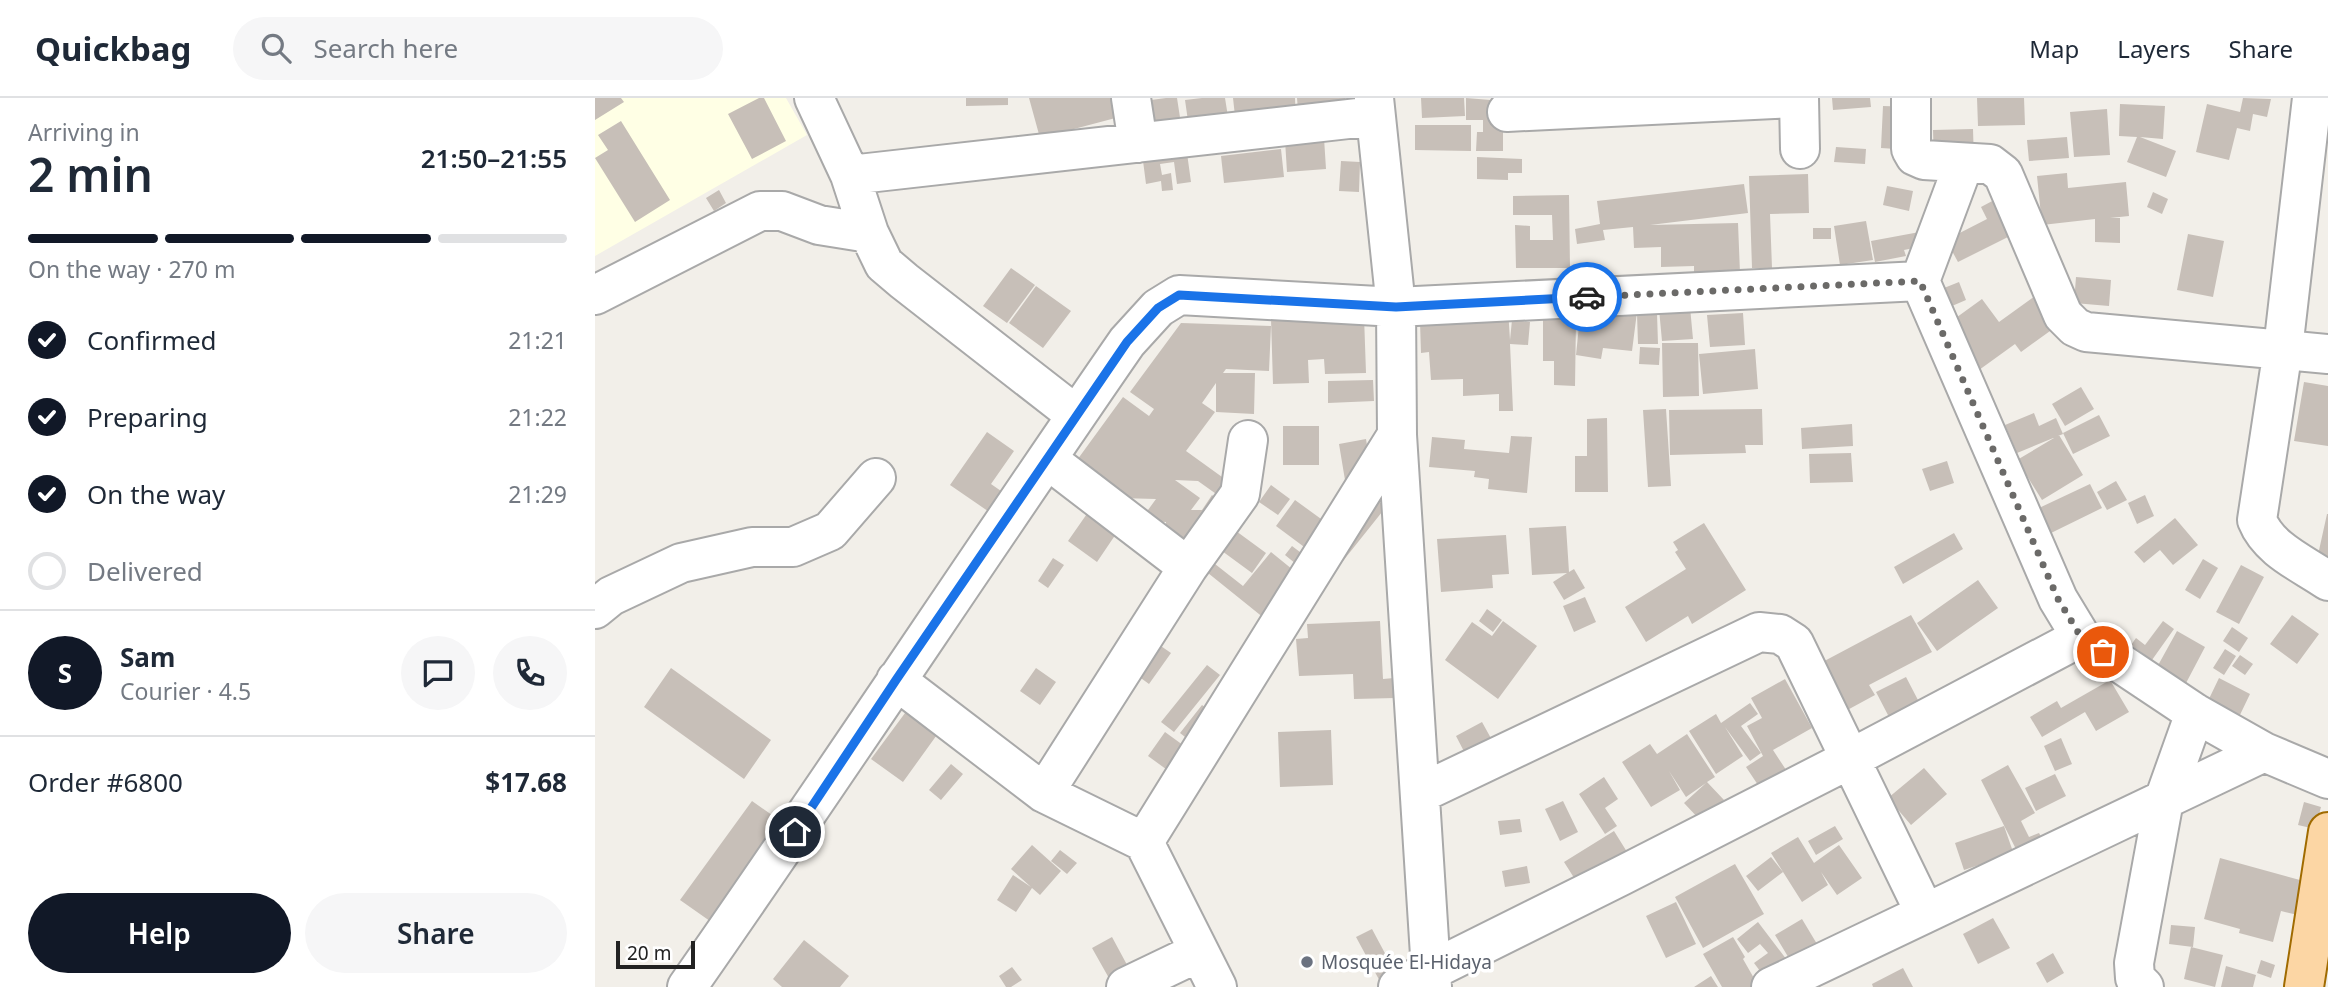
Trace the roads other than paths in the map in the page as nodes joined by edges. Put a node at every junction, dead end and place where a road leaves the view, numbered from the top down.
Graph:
1 (814, 98) edge
2 (1131, 98) edge
3 (1797, 98) edge
4 (1911, 98) edge
5 (2312, 98) edge
6 (1375, 107) edge
7 (1507, 112) dead end
8 (1138, 143) junction
9 (1800, 149) dead end
10 (1964, 163) junction
11 (851, 175) junction
12 (869, 233) junction
13 (1920, 281) junction
14 (595, 295) edge
15 (1396, 307) junction
16 (2283, 349) junction
17 (2328, 355) edge
18 (1076, 415) junction
19 (1397, 435) junction
20 (1248, 440) dead end
21 (1047, 458) junction
22 (876, 478) dead end
23 (1188, 567) junction
24 (2328, 581) edge
25 (595, 609) edge
26 (2081, 637) junction
27 (896, 680) junction
28 (2195, 713) junction
29 (2264, 751) junction
30 (1850, 759) junction
31 (2328, 779) edge
32 (1044, 793) junction
33 (1421, 793) junction
34 (2164, 800) junction
35 (2328, 832) edge
36 (1144, 842) junction
37 (1925, 913) junction
38 (1199, 952) junction
39 (1420, 981) edge
40 (687, 987) edge
41 (1126, 987) edge
42 (1217, 987) edge
43 (1772, 987) edge
44 (2144, 987) edge
45 (2304, 987) edge

1 - 11 street
2 - 8 street
3 - 7 street
3 - 9 street
4 - 10 street
5 - 16 street
6 - 8 street
6 - 15 street
8 - 11 street
10 - 13 street
10 - 16 street
11 - 12 street
12 - 14 street
12 - 18 street
13 - 15 street
13 - 26 street
15 - 18 street
15 - 19 street
16 - 17 street
16 - 24 street
18 - 21 street
19 - 33 street
19 - 36 street
20 - 23 street
21 - 23 street
21 - 27 street
22 - 25 street
23 - 32 street
26 - 28 street
26 - 30 street
27 - 32 street
27 - 40 street
28 - 29 street
28 - 34 street
29 - 31 street
29 - 34 street
30 - 33 street
30 - 37 street
30 - 39 street
32 - 36 street
33 - 39 street
34 - 37 street
34 - 44 street
35 - 45 main road
36 - 38 street
37 - 43 street
38 - 41 street
38 - 42 street

